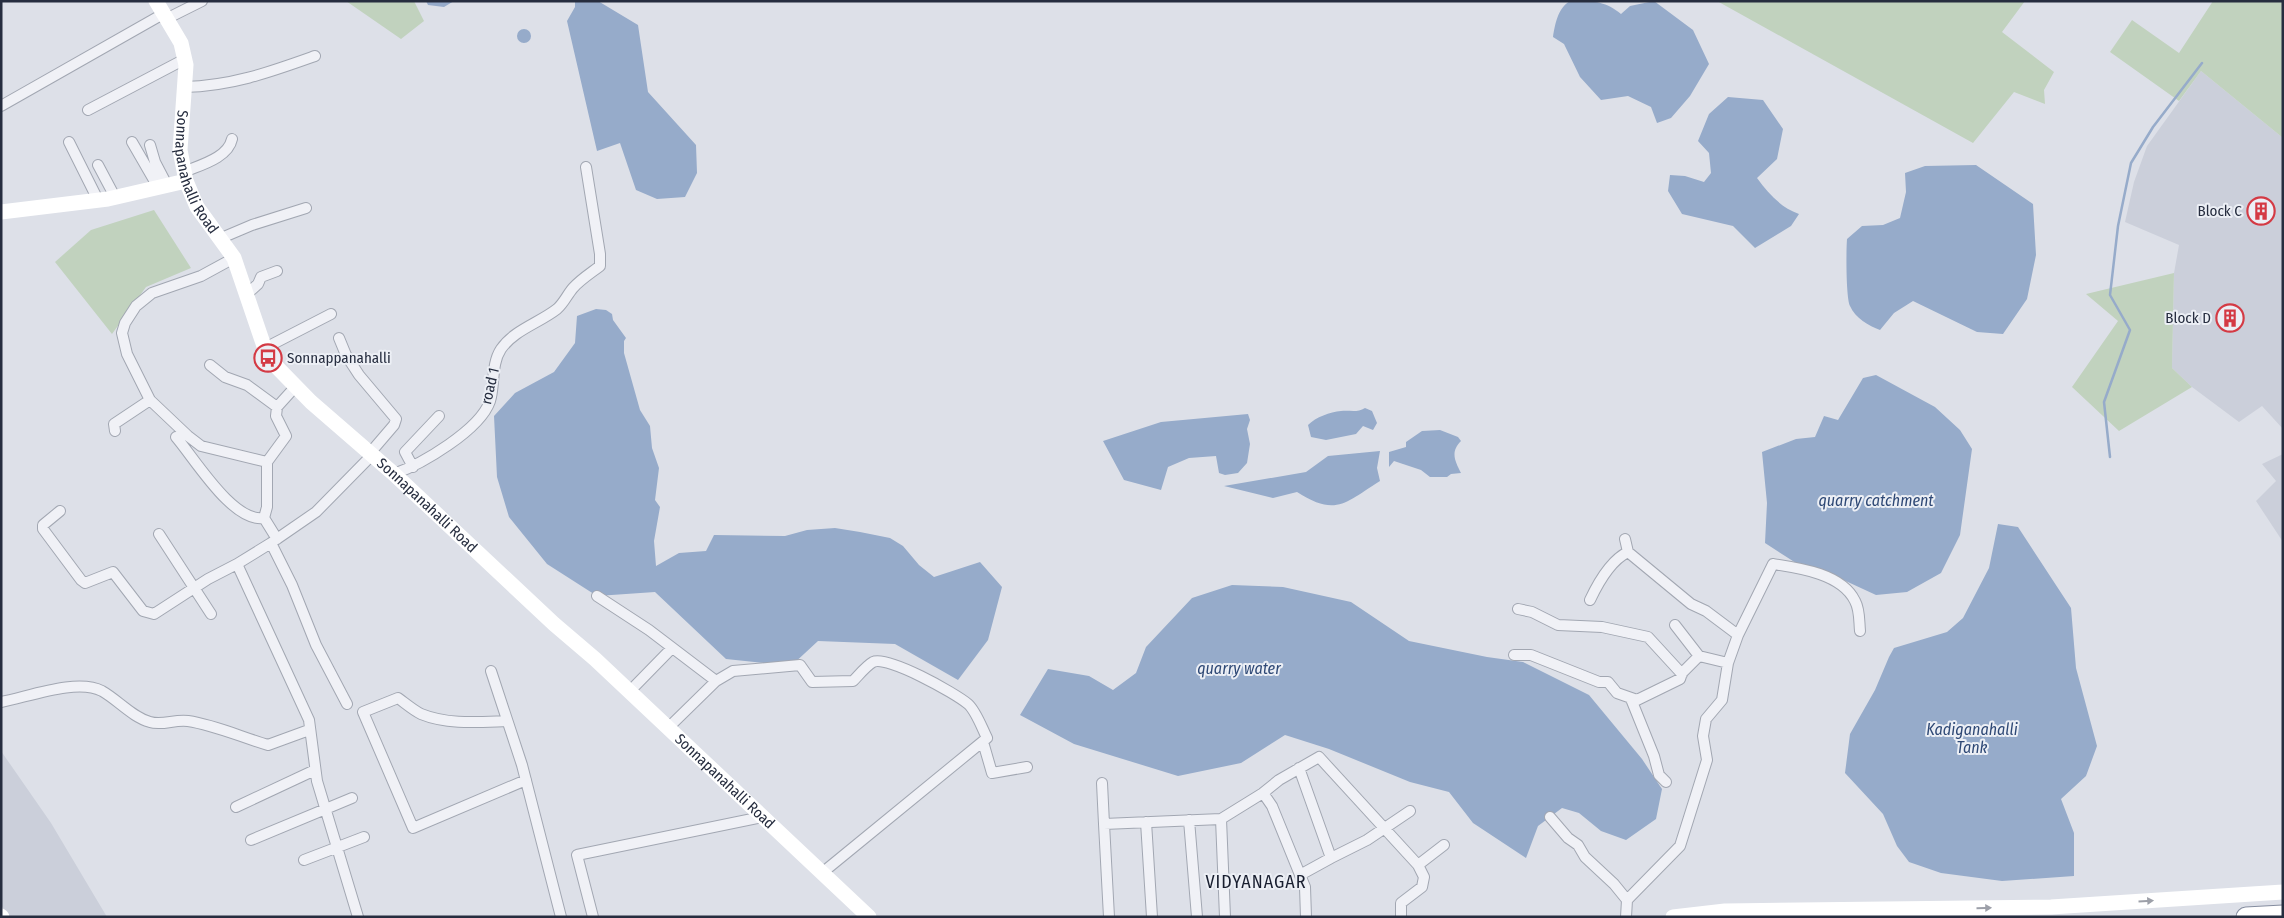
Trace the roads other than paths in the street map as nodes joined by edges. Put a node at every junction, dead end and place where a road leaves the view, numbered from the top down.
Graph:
1 (202, 1) edge
2 (162, 11) edge
3 (315, 56) dead end
4 (185, 59) junction
5 (184, 87) junction
6 (1, 106) edge
7 (88, 110) dead end
8 (232, 139) dead end
9 (68, 142) dead end
10 (132, 142) dead end
11 (150, 146) dead end
12 (98, 165) dead end
13 (586, 167) dead end
14 (185, 176) junction
15 (163, 186) junction
16 (115, 197) junction
17 (98, 200) junction
18 (306, 208) dead end
19 (1, 212) edge
20 (219, 238) junction
21 (234, 258) junction
22 (277, 271) dead end
23 (247, 294) junction
24 (331, 314) dead end
25 (339, 338) dead end
26 (265, 348) junction
27 (210, 365) dead end
28 (296, 386) junction
29 (150, 400) junction
30 (277, 407) junction
31 (439, 416) dead end
32 (115, 431) dead end
33 (176, 437) dead end
34 (371, 454) junction
35 (267, 462) junction
36 (413, 467) junction
37 (394, 474) junction
38 (60, 511) dead end
39 (264, 518) junction
40 (159, 534) dead end
41 (1625, 540) dead end
42 (274, 541) junction
43 (1628, 552) junction
44 (237, 564) junction
45 (194, 588) junction
46 (597, 596) dead end
47 (1590, 600) dead end
48 (1518, 609) dead end
49 (211, 614) dead end
50 (1675, 625) dead end
51 (1860, 631) dead end
52 (1738, 635) junction
53 (672, 648) junction
54 (1514, 655) dead end
55 (1699, 656) junction
56 (1728, 663) junction
57 (491, 670) dead end
58 (1682, 674) junction
59 (716, 681) junction
60 (629, 692) junction
61 (1631, 699) junction
62 (1, 702) edge
63 (347, 704) dead end
64 (507, 721) junction
65 (668, 728) junction
66 (309, 730) junction
67 (983, 742) junction
68 (1027, 766) dead end
69 (1299, 768) junction
70 (315, 770) junction
71 (526, 780) junction
72 (1666, 782) dead end
73 (1102, 783) dead end
74 (1263, 793) junction
75 (352, 798) dead end
76 (236, 807) dead end
77 (325, 809) junction
78 (1410, 811) dead end
79 (762, 817) junction
80 (1550, 817) dead end
81 (1221, 819) junction
82 (1189, 820) junction
83 (1146, 822) junction
84 (1104, 824) junction
85 (1384, 829) junction
86 (364, 837) dead end
87 (252, 840) dead end
88 (1444, 845) dead end
89 (337, 847) junction
90 (1332, 858) junction
91 (304, 860) dead end
92 (1418, 865) junction
93 (822, 873) junction
94 (1300, 875) junction
95 (2283, 892) edge
96 (1627, 900) junction
97 (1725, 914) edge
98 (2283, 915) edge
99 (358, 917) edge
100 (561, 917) edge
101 (593, 917) edge
102 (868, 917) edge
103 (1109, 917) edge
104 (1152, 917) edge
105 (1197, 917) edge
106 (1225, 917) edge
107 (1306, 917) edge
108 (1401, 917) edge
109 (1626, 917) edge
110 (1673, 917) edge
111 (2246, 917) edge

1 - 2 street
2 - 4 street, Sonnapanahalli Road
2 - 6 street
3 - 5 street
4 - 5 street, Sonnapanahalli Road
4 - 7 street
5 - 14 street, Sonnapanahalli Road
8 - 14 street
9 - 17 street
10 - 15 street
11 - 15 street
12 - 16 street
13 - 36 street, road 1
14 - 15 street
14 - 20 street, Sonnapanahalli Road
15 - 16 street
16 - 17 street
17 - 19 street
18 - 20 street
20 - 21 street, Sonnapanahalli Road
21 - 23 street, Sonnapanahalli Road
21 - 29 street
22 - 23 street
23 - 26 street, Sonnapanahalli Road
24 - 26 street
25 - 34 street
26 - 28 street, Sonnapanahalli Road
27 - 30 street
28 - 30 street
28 - 34 street, Sonnapanahalli Road
29 - 32 street
29 - 35 street
30 - 35 street
31 - 36 street
33 - 39 street
34 - 37 street, Sonnapanahalli Road
34 - 42 street
35 - 39 street
36 - 37 street, road 1
37 - 60 street, Sonnapanahalli Road
38 - 45 street
39 - 42 street
40 - 45 street
41 - 43 street
42 - 44 street
42 - 63 street
43 - 47 street
43 - 52 street
44 - 45 street
44 - 66 street
45 - 49 street
46 - 53 street
48 - 58 street
50 - 55 street
51 - 52 street
52 - 56 street
53 - 59 street
53 - 60 street
54 - 61 street
55 - 56 street
55 - 58 street
56 - 96 street
57 - 64 street
58 - 61 street
59 - 65 street
59 - 67 street
60 - 65 street, Sonnapanahalli Road
61 - 72 street
62 - 66 street
64 - 71 street
64 - 71 street
65 - 79 street, Sonnapanahalli Road
66 - 70 street
67 - 68 street
67 - 93 street
69 - 74 street
69 - 85 street
69 - 90 street
70 - 76 street
70 - 77 street
71 - 100 street
73 - 84 street
74 - 81 street
74 - 94 street
75 - 77 street
77 - 87 street
77 - 89 street
78 - 85 street
79 - 93 street, Sonnapanahalli Road
79 - 101 street
80 - 96 street
81 - 82 street
81 - 106 street
82 - 83 street
82 - 105 street
83 - 84 street
83 - 104 street
84 - 103 street
85 - 90 street
85 - 92 street
86 - 89 street
88 - 92 street
89 - 91 street
89 - 99 street
90 - 94 street
92 - 108 street
93 - 102 street, Sonnapanahalli Road
94 - 107 street
97 -> 95 street
96 - 109 street
97 - 110 street
98 - 111 highway

